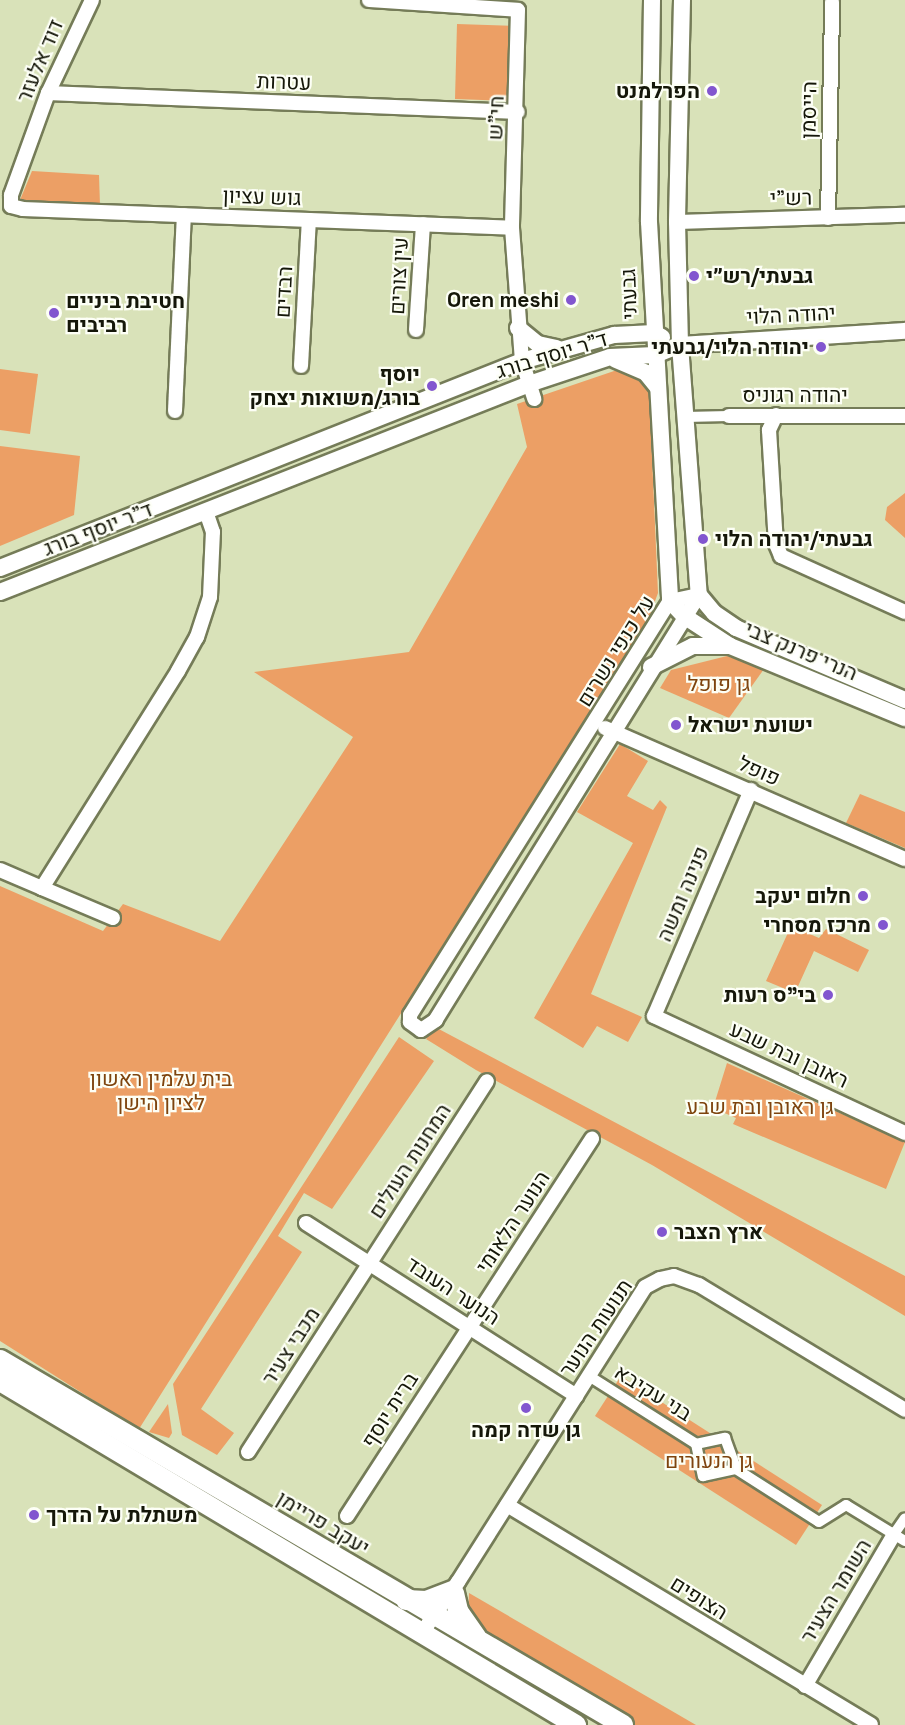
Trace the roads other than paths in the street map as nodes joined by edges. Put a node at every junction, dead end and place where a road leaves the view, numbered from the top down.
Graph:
1 (369, 0) edge
2 (652, 0) edge
3 (682, 0) edge
4 (91, 1) edge
5 (832, 2) dead end
6 (48, 93) junction
7 (518, 112) junction
8 (11, 206) joint
9 (184, 215) junction
10 (905, 215) edge
11 (828, 218) junction
12 (309, 220) junction
13 (677, 222) junction
14 (423, 224) junction
15 (512, 228) junction
16 (518, 328) junction
17 (416, 330) dead end
18 (905, 331) edge
19 (654, 333) junction
20 (680, 345) junction
21 (561, 348) junction
22 (655, 355) junction
23 (610, 357) junction
24 (522, 361) junction
25 (301, 366) dead end
26 (658, 388) junction
27 (531, 391) junction
28 (175, 411) dead end
29 (776, 415) junction
30 (729, 416) joint
31 (905, 416) edge
32 (685, 417) junction
33 (206, 512) junction
34 (0, 568) edge
35 (0, 592) edge
36 (699, 595) junction
37 (670, 602) junction
38 (905, 612) edge
39 (684, 616) junction
40 (730, 646) junction
41 (651, 667) junction
42 (905, 700) edge
43 (905, 718) edge
44 (595, 723) junction
45 (612, 731) junction
46 (751, 790) junction
47 (905, 859) edge
48 (0, 870) edge
49 (42, 888) junction
50 (113, 918) dead end
51 (654, 1016) joint
52 (487, 1082) dead end
53 (905, 1133) edge
54 (592, 1139) dead end
55 (306, 1223) dead end
56 (369, 1263) junction
57 (469, 1327) junction
58 (0, 1360) edge
59 (589, 1376) junction
60 (0, 1381) edge
61 (576, 1396) junction
62 (905, 1410) edge
63 (696, 1444) junction
64 (248, 1452) dead end
65 (736, 1469) junction
66 (507, 1505) junction
67 (347, 1516) dead end
68 (905, 1518) edge
69 (900, 1538) edge
70 (455, 1589) junction
71 (406, 1600) junction
72 (436, 1618) junction
73 (424, 1635) junction
74 (479, 1642) junction
75 (805, 1686) junction
76 (576, 1725) edge
77 (623, 1725) edge
78 (871, 1725) edge

1 - 7 street, חי"ש
2 - 19 street, גבעתי
3 - 13 street
4 - 6 street, דוד אלעזר
5 - 11 street, הייסמן
6 - 7 street, עטרות
6 - 8 street, דוד אלעזר
7 - 15 street, חי"ש
8 - 9 street, גוש עציון
9 - 12 street, גוש עציון
9 - 28 street
10 - 11 street, רש"י
11 - 13 street, רש"י
12 - 14 street, גוש עציון
12 - 25 street, רבדים
13 - 20 street
14 - 15 street, גוש עציון
14 - 17 street, עין צורים
15 - 16 street, חי"ש
16 - 21 street
16 - 24 street, חי"ש
18 - 20 street, יהודה הלוי
19 - 20 street, ד"ר יוסף בורג
19 - 21 street, ד"ר יוסף בורג
19 - 22 street, גבעתי
20 - 22 street, ד"ר יוסף בורג
20 - 32 street
21 - 24 street, ד"ר יוסף בורג
22 - 23 street, ד"ר יוסף בורג
22 - 26 street, גבעתי
23 - 26 street
23 - 27 street, ד"ר יוסף בורג
24 - 27 street, חי"ש
24 - 34 street, ד"ר יוסף בורג
26 - 37 street, גבעתי
27 - 33 street, ד"ר יוסף בורג
29 - 30 street, יהודה רגוניס
29 - 31 street, יהודה רגוניס
29 - 38 street
30 - 32 street, יהודה רגוניס
32 - 36 street
33 - 35 street, ד"ר יוסף בורג
33 - 49 street
36 - 37 street, על כנפי נשרים
36 - 39 street, על כנפי נשרים
36 - 42 street, הנרי פרנק צבי
37 - 39 street
37 - 44 street, על כנפי נשרים
39 - 40 street, הנרי פרנק צבי
39 - 41 street, על כנפי נשרים
40 - 41 street
40 - 43 street, הנרי פרנק צבי
41 - 45 street, על כנפי נשרים
44 - 45 street, פופל
44 - 45 street, על כנפי נשרים
45 - 46 street, פופל
46 - 47 street, פופל
46 - 51 street, פנינה ומשה
48 - 49 street
49 - 50 street
51 - 53 street, ראובן ובת שבע
52 - 56 street, המחנות העולים
54 - 57 street, הנוער הלאומי
55 - 56 street, הנוער העובד
56 - 57 street, הנוער העובד
56 - 64 street, מכבי צעיר
57 - 61 street, הנוער העובד
57 - 67 street, ברית יוסף
58 - 71 main road, יעקב פריימן
59 - 61 street, תנועות הנוער
59 - 62 street, תנועות הנוער
59 - 63 street, בני עקיבא
60 - 73 main road
61 - 66 street, תנועות הנוער
63 - 65 street, בני עקיבא
63 - 65 street, בני עקיבא
65 - 69 street
66 - 70 street, תנועות הנוער
66 - 75 street, הצופים
68 - 69 street, השומר הצעיר
69 - 75 street, השומר הצעיר
70 - 71 main road
70 - 72 street, תנועות הנוער
70 - 74 main road
71 - 72 main road, יעקב פריימן
72 - 73 street, תנועות הנוער
72 - 74 main road, יעקב פריימן
73 - 76 main road
74 - 77 main road, יעקב פריימן
75 - 78 street, הצופים

